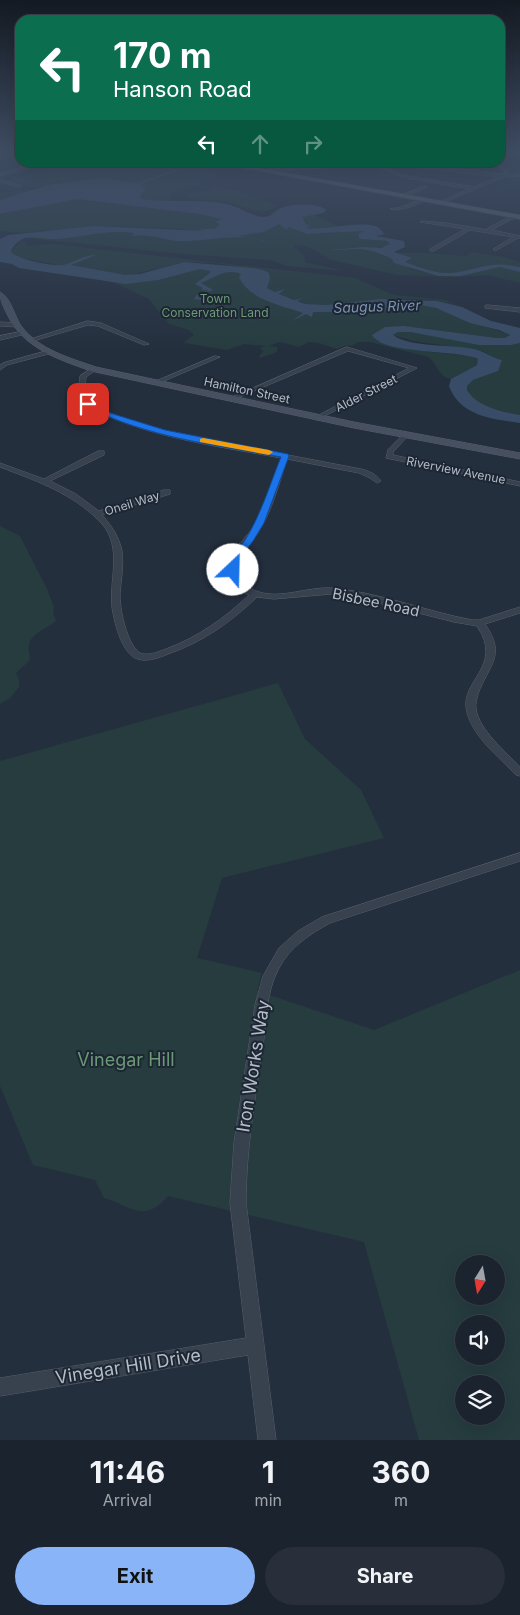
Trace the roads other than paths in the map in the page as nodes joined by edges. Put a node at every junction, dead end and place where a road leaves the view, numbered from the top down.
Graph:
1 (520, 218) edge
2 (422, 222) dead end
3 (470, 228) junction
4 (490, 232) junction
5 (518, 237) edge
6 (432, 250) dead end
7 (495, 250) dead end
8 (0, 294) edge
9 (487, 307) dead end
10 (520, 310) edge
11 (0, 321) edge
12 (16, 322) junction
13 (28, 336) junction
14 (0, 338) edge
15 (146, 344) dead end
16 (50, 352) junction
17 (216, 357) dead end
18 (0, 368) edge
19 (94, 369) junction
20 (155, 383) junction
21 (231, 399) junction
22 (318, 418) junction
23 (406, 435) junction
24 (101, 453) dead end
25 (285, 456) junction
26 (520, 456) edge
27 (0, 465) edge
28 (377, 481) dead end
29 (43, 482) junction
30 (520, 484) edge
31 (167, 492) dead end
32 (96, 514) junction
33 (255, 594) junction
34 (520, 610) edge
35 (480, 623) junction
36 (520, 773) edge
37 (520, 857) edge
38 (255, 1345) junction
39 (0, 1387) edge
40 (267, 1440) edge

1 - 4 street
2 - 3 street
3 - 4 street
3 - 6 street
4 - 5 street
5 - 7 street
8 - 12 main road, Hamilton Street
9 - 10 street
11 - 12 street
12 - 13 main road, Hamilton Street
13 - 14 street
13 - 15 street
13 - 16 main road, Hamilton Street
16 - 18 street
16 - 19 main road, Hamilton Street
17 - 20 street
19 - 20 main road, Hamilton Street
19 - 25 street
20 - 21 main road, Hamilton Street
21 - 22 main road, Hamilton Street
21 - 22 street, Alder Street
22 - 23 main road, Hamilton Street
23 - 26 main road, Hamilton Street
23 - 30 street, Riverview Avenue
24 - 29 street
25 - 28 street
25 - 33 street
27 - 29 street
29 - 32 street
31 - 32 street, Oneil Way
32 - 33 street
33 - 35 street, Bisbee Road
34 - 35 street
35 - 36 street
37 - 38 street, Iron Works Way
38 - 39 street, Vinegar Hill Drive
38 - 40 street, Iron Works Way

